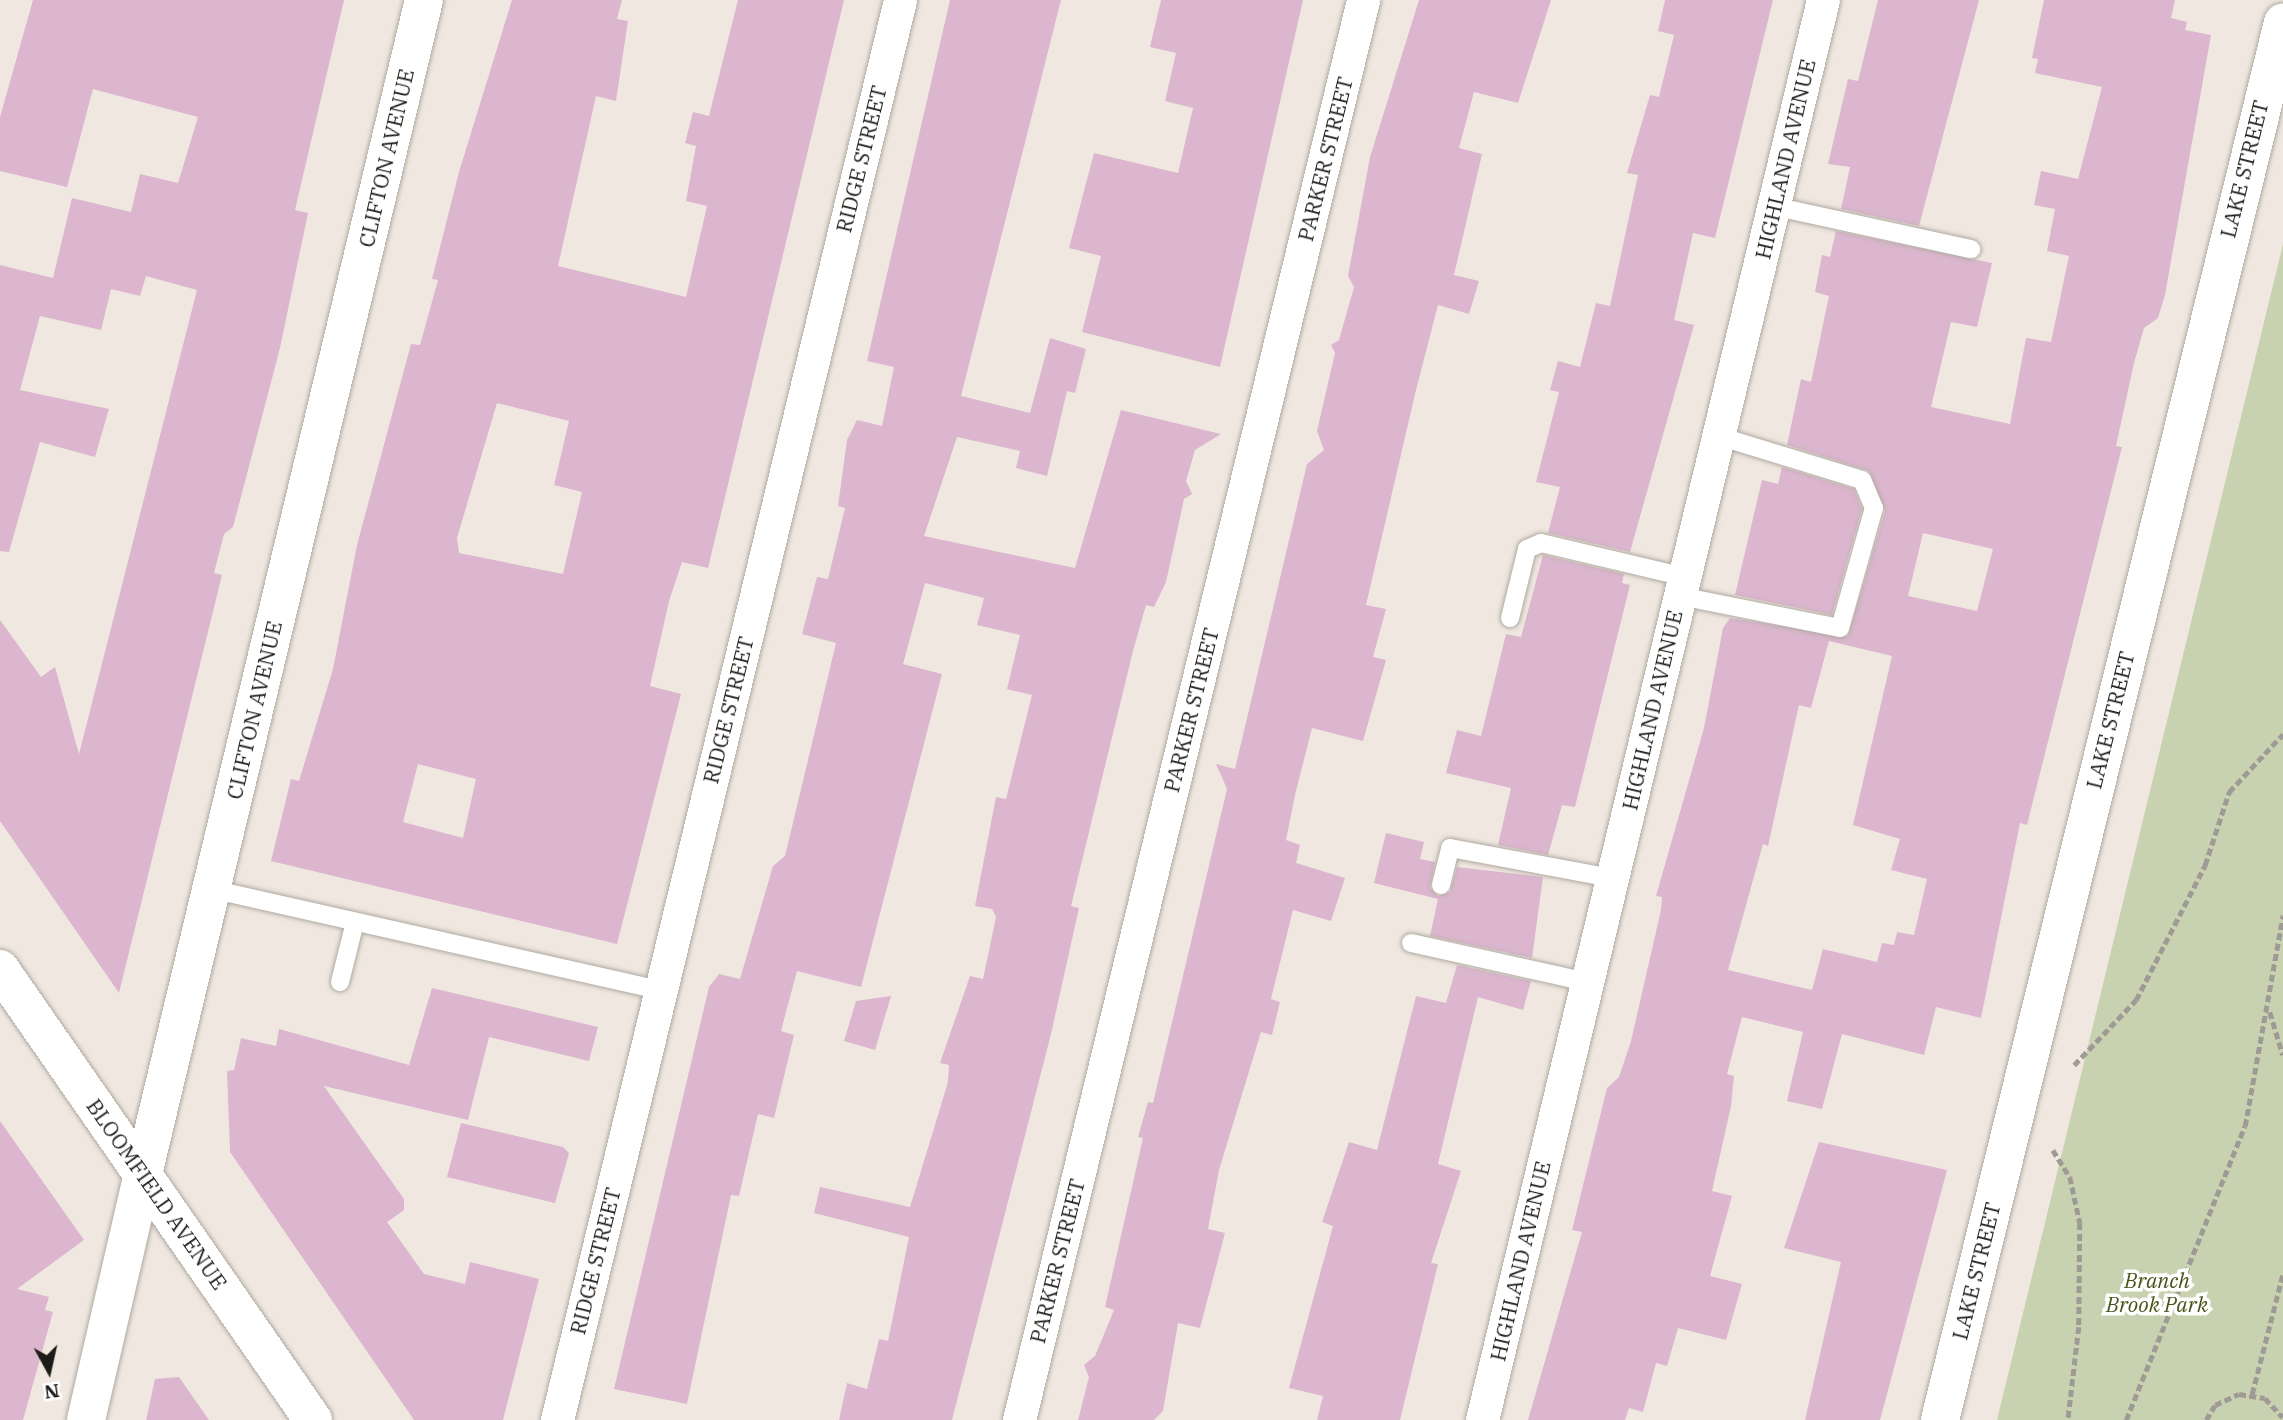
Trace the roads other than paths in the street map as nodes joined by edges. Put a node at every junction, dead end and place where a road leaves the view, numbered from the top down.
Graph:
1 (424, 0) edge
2 (900, 0) edge
3 (1363, 0) edge
4 (1823, 0) edge
5 (2281, 22) edge
6 (1773, 206) junction
7 (1971, 249) dead end
8 (1718, 436) junction
9 (1682, 587) junction
10 (1510, 618) dead end
11 (1612, 878) junction
12 (1441, 885) dead end
13 (211, 889) junction
14 (355, 922) junction
15 (1411, 943) dead end
16 (0, 969) edge
17 (340, 982) dead end
18 (1587, 982) junction
19 (661, 990) junction
20 (143, 1174) junction
21 (86, 1420) edge
22 (313, 1420) edge
23 (557, 1420) edge
24 (1019, 1420) edge
25 (1482, 1420) edge
26 (1940, 1420) edge

1 - 13 main road, CLIFTON AVENUE
2 - 19 street, RIDGE STREET
3 - 24 street, PARKER STREET
4 - 6 street, HIGHLAND AVENUE
5 - 26 main road, LAKE STREET
6 - 7 lane
6 - 8 street, HIGHLAND AVENUE
8 - 9 street, HIGHLAND AVENUE
8 - 9 lane
9 - 10 lane
9 - 11 street, HIGHLAND AVENUE
11 - 12 lane
11 - 18 street, HIGHLAND AVENUE
13 - 14 lane
13 - 20 main road, CLIFTON AVENUE
14 - 17 lane
14 - 19 lane
15 - 18 lane
16 - 20 main road, BLOOMFIELD AVENUE
18 - 25 street, HIGHLAND AVENUE
19 - 23 street, RIDGE STREET
20 - 21 main road, CLIFTON AVENUE
20 - 22 main road, BLOOMFIELD AVENUE

